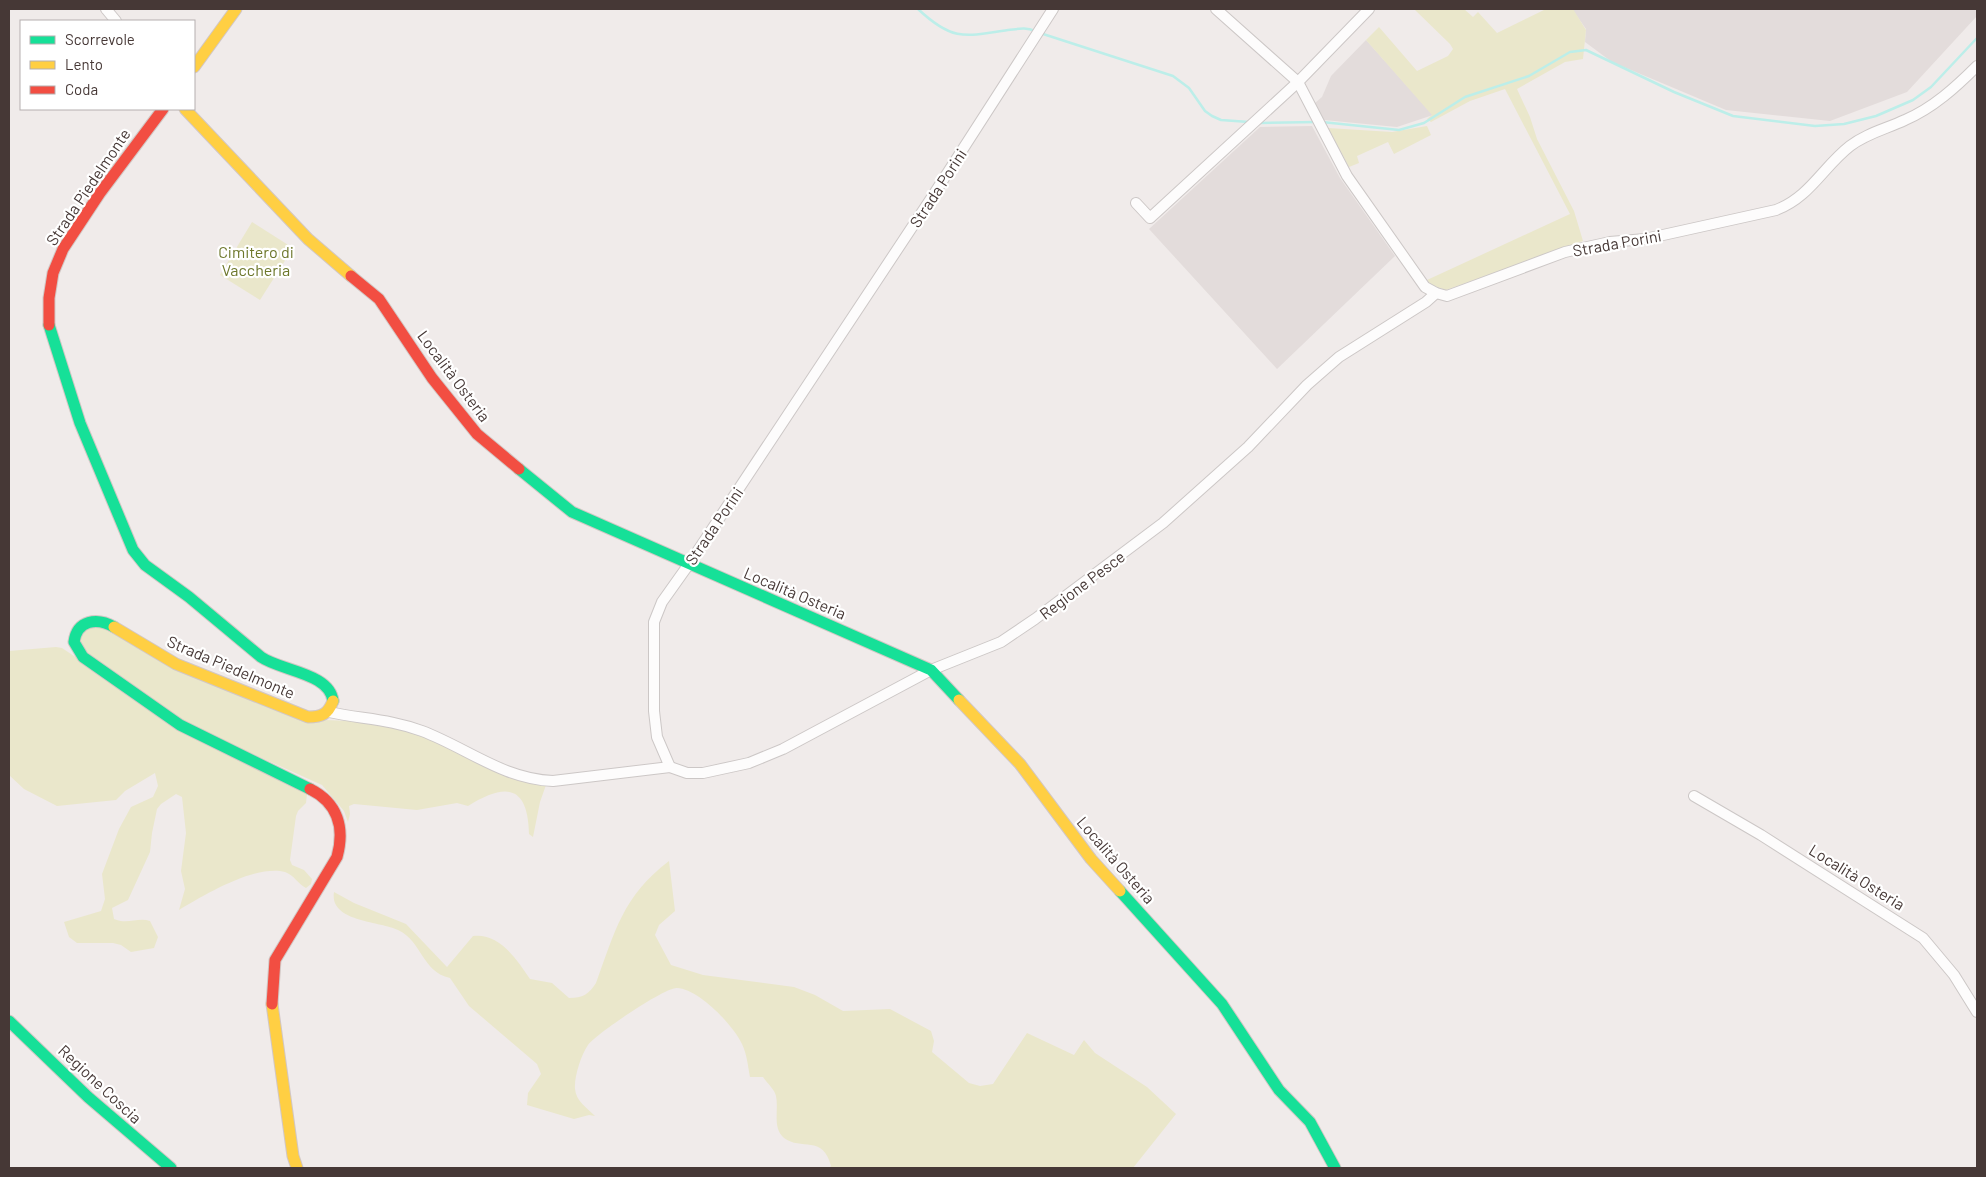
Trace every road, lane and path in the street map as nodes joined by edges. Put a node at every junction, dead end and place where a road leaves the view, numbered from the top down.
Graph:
1 (106, 9) edge
2 (236, 9) edge
3 (1053, 9) edge
4 (1216, 9) edge
5 (1368, 9) edge
6 (115, 20) edge
7 (195, 66) edge
8 (1977, 66) edge
9 (1298, 82) junction
10 (162, 110) edge
11 (187, 110) edge
12 (1136, 203) dead end
13 (1436, 293) junction
14 (689, 564) junction
15 (931, 670) junction
16 (329, 712) junction
17 (670, 767) junction
18 (1694, 796) dead end
19 (1977, 1012) edge
20 (9, 1021) edge
21 (171, 1168) edge
22 (297, 1168) edge
23 (1335, 1168) edge

1 - 6 street
2 - 7 street
3 - 14 street, Strada Porini
4 - 9 street
5 - 9 street
8 - 13 street, Strada Porini
9 - 12 street
9 - 13 street
10 - 16 street, Strada Piedelmonte
11 - 14 street, Località Osteria
13 - 15 street, Regione Pesce
14 - 15 street, Località Osteria
14 - 17 street, Strada Porini
15 - 17 street, Regione Pesce
15 - 23 street, Località Osteria
16 - 17 street
16 - 22 street, Strada Piedelmonte
18 - 19 street, Località Osteria
20 - 21 street, Regione Coscia

